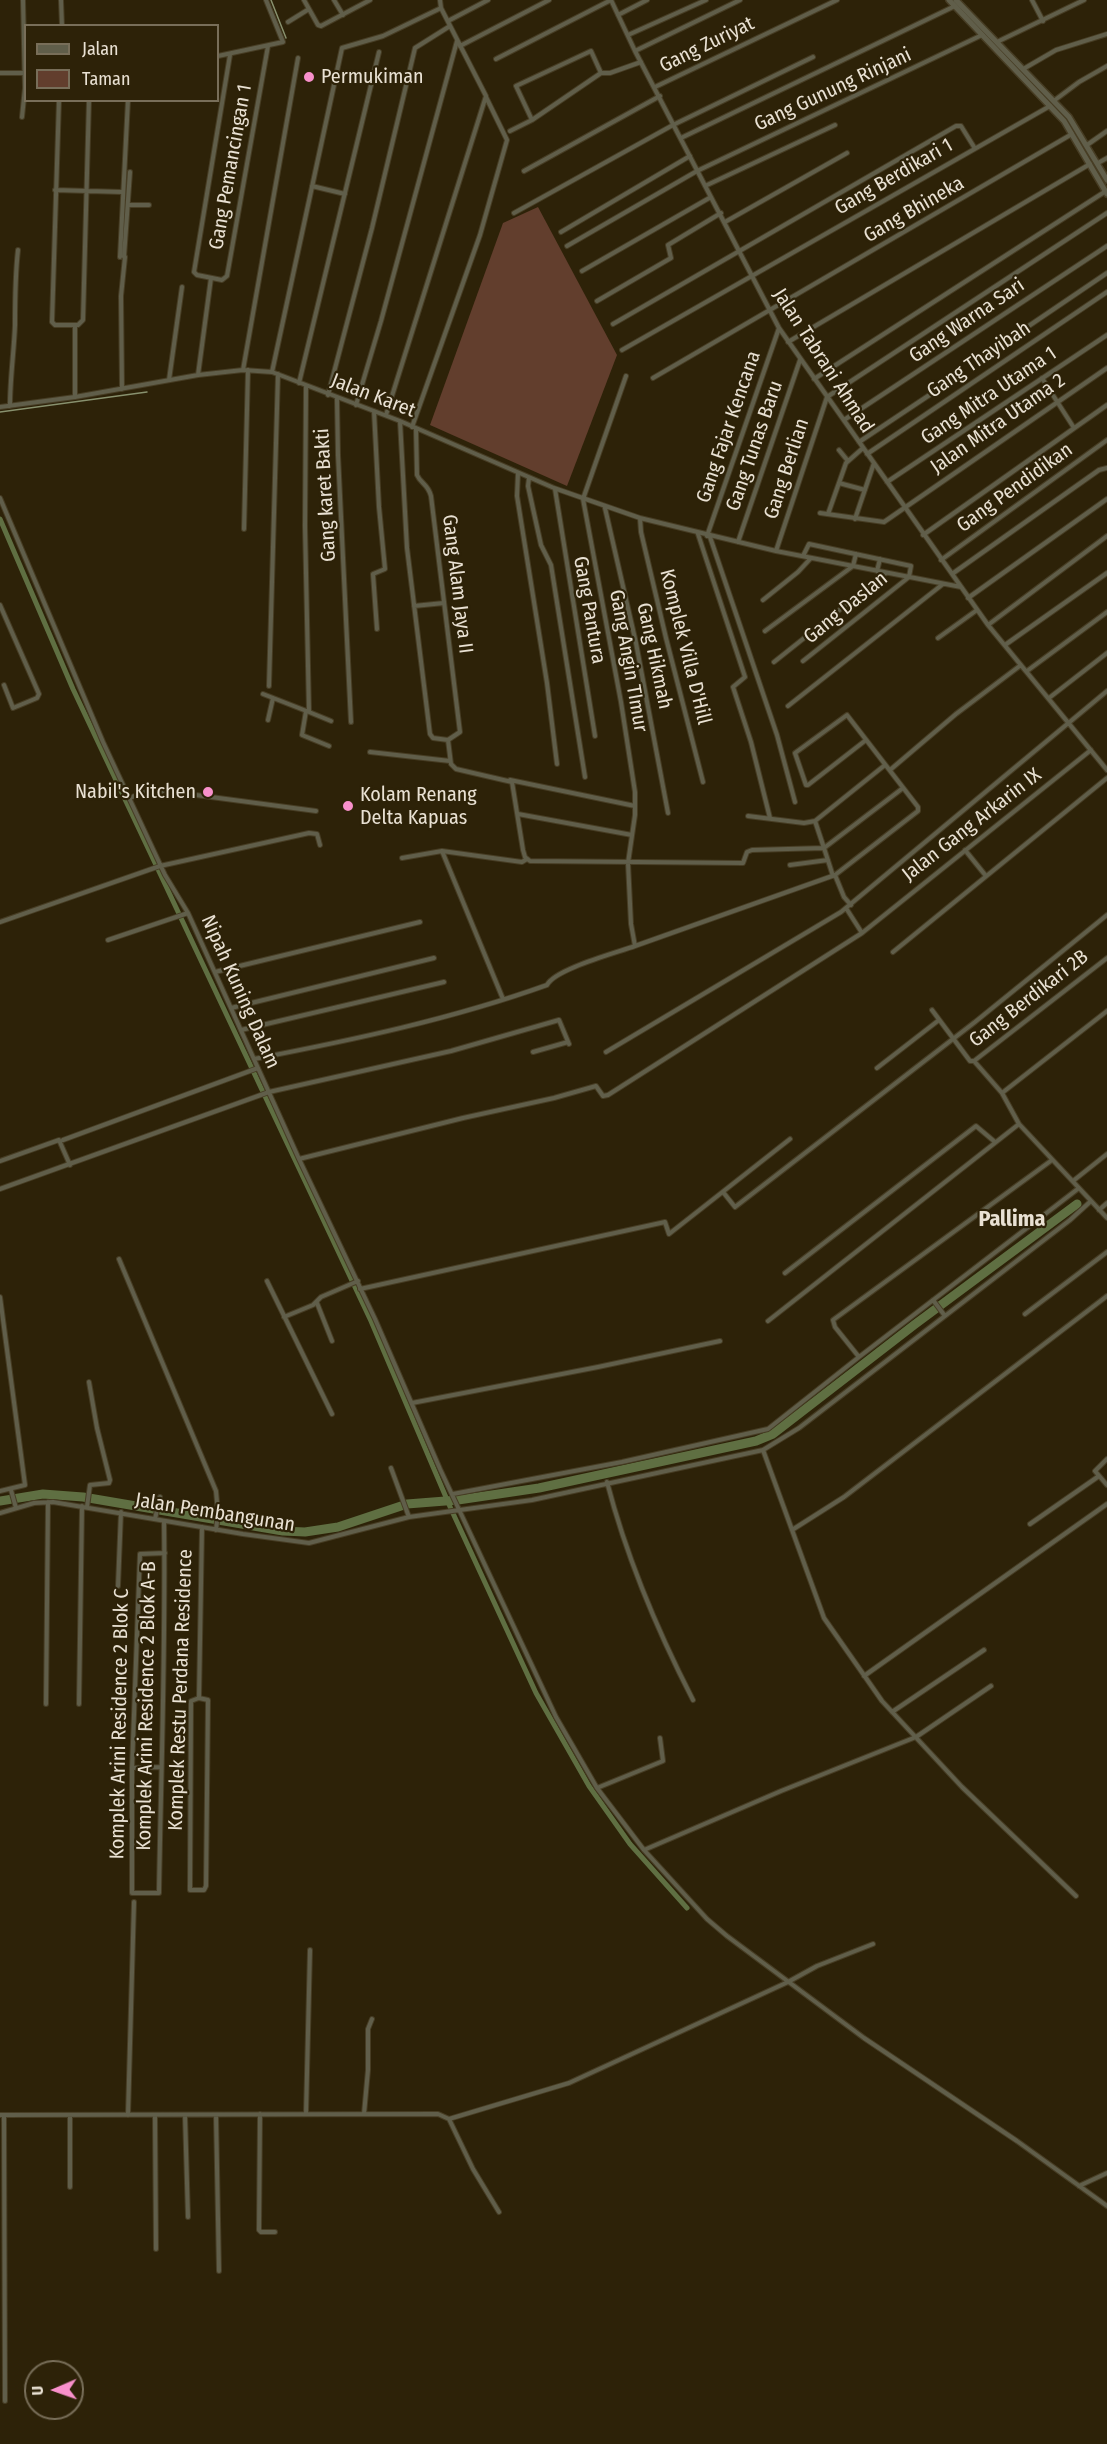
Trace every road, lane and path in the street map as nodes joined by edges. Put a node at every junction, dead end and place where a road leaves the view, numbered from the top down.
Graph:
1 (23, 0) edge
2 (61, 0) edge
3 (266, 0) edge
4 (304, 0) edge
5 (334, 0) edge
6 (369, 0) edge
7 (440, 0) edge
8 (488, 0) edge
9 (549, 0) edge
10 (611, 0) edge
11 (647, 0) edge
12 (706, 0) edge
13 (740, 0) edge
14 (837, 0) edge
15 (949, 0) edge
16 (1032, 0) edge
17 (1084, 0) edge
18 (957, 2) edge
19 (441, 8) junction
20 (309, 9) junction
21 (343, 15) junction
22 (618, 15) junction
23 (448, 21) junction
24 (1043, 21) junction
25 (288, 22) dead end
26 (25, 24) edge
27 (62, 24) edge
28 (450, 26) junction
29 (1107, 33) edge
30 (982, 35) junction
31 (628, 36) junction
32 (457, 41) junction
33 (999, 41) junction
34 (268, 46) junction
35 (460, 46) junction
36 (635, 51) junction
37 (379, 52) dead end
38 (230, 55) junction
39 (219, 56) edge
40 (813, 57) dead end
41 (298, 58) dead end
42 (496, 59) dead end
43 (641, 62) junction
44 (1107, 66) edge
45 (1025, 68) junction
46 (0, 73) edge
47 (24, 73) edge
48 (601, 73) junction
49 (655, 87) junction
50 (24, 88) edge
51 (486, 96) junction
52 (660, 96) junction
53 (59, 102) edge
54 (89, 102) edge
55 (128, 102) edge
56 (1053, 103) junction
57 (22, 117) dead end
58 (532, 120) junction
59 (673, 124) junction
60 (835, 126) dead end
61 (510, 131) dead end
62 (1107, 131) edge
63 (1072, 134) junction
64 (681, 138) junction
65 (1087, 145) junction
66 (974, 147) junction
67 (847, 153) dead end
68 (690, 156) junction
69 (1107, 158) edge
70 (1098, 163) junction
71 (1090, 164) junction
72 (524, 171) dead end
73 (697, 171) junction
74 (130, 172) dead end
75 (1107, 180) edge
76 (312, 186) junction
77 (705, 186) junction
78 (55, 190) junction
79 (86, 191) junction
80 (122, 192) junction
81 (1106, 192) edge
82 (345, 194) junction
83 (711, 197) junction
84 (128, 205) junction
85 (149, 205) dead end
86 (514, 213) dead end
87 (721, 213) junction
88 (1107, 213) edge
89 (725, 222) junction
90 (561, 232) dead end
91 (567, 246) dead end
92 (1107, 246) edge
93 (739, 249) junction
94 (18, 250) dead end
95 (125, 257) junction
96 (582, 271) dead end
97 (1107, 273) edge
98 (753, 276) junction
99 (211, 278) junction
100 (182, 287) dead end
101 (1107, 292) edge
102 (597, 301) dead end
103 (770, 311) junction
104 (613, 324) dead end
105 (75, 325) junction
106 (779, 328) junction
107 (1107, 335) edge
108 (1011, 338) dead end
109 (788, 342) junction
110 (622, 350) dead end
111 (800, 359) junction
112 (1107, 368) edge
113 (245, 370) junction
114 (272, 372) junction
115 (278, 374) junction
116 (198, 375) junction
117 (626, 376) dead end
118 (653, 378) dead end
119 (1042, 378) junction
120 (814, 379) junction
121 (169, 380) junction
122 (300, 383) junction
123 (946, 384) dead end
124 (306, 386) junction
125 (122, 389) junction
126 (328, 395) junction
127 (75, 397) junction
128 (827, 397) junction
129 (337, 399) junction
130 (1056, 401) junction
131 (356, 405) junction
132 (1107, 405) edge
133 (10, 406) junction
134 (0, 407) edge
135 (374, 411) junction
136 (386, 416) junction
137 (844, 420) junction
138 (400, 421) junction
139 (414, 428) junction
140 (1074, 428) junction
141 (1107, 440) edge
142 (859, 442) junction
143 (863, 448) junction
144 (839, 450) dead end
145 (867, 454) junction
146 (848, 460) junction
147 (874, 463) junction
148 (1107, 468) edge
149 (518, 473) junction
150 (529, 478) junction
151 (887, 482) junction
152 (839, 483) junction
153 (554, 488) junction
154 (865, 490) junction
155 (0, 498) edge
156 (583, 499) junction
157 (1107, 499) edge
158 (906, 506) junction
159 (605, 507) junction
160 (820, 513) dead end
161 (828, 514) junction
162 (640, 518) junction
163 (855, 519) junction
164 (244, 529) dead end
165 (698, 534) junction
166 (923, 535) junction
167 (709, 536) junction
168 (1107, 536) edge
169 (738, 542) junction
170 (777, 551) junction
171 (856, 554) junction
172 (803, 556) junction
173 (811, 558) junction
174 (880, 559) junction
175 (941, 560) junction
176 (853, 566) junction
177 (877, 571) junction
178 (886, 573) junction
179 (1107, 573) edge
180 (952, 574) junction
181 (909, 577) junction
182 (944, 584) junction
183 (961, 587) junction
184 (968, 598) junction
185 (763, 600) dead end
186 (444, 603) junction
187 (0, 605) edge
188 (414, 606) junction
189 (977, 610) junction
190 (1107, 612) edge
191 (988, 625) junction
192 (377, 629) dead end
193 (765, 631) dead end
194 (938, 638) dead end
195 (1005, 645) junction
196 (1107, 653) edge
197 (803, 661) dead end
198 (774, 662) dead end
199 (1021, 664) junction
200 (1027, 671) junction
201 (4, 685) dead end
202 (269, 686) dead end
203 (1107, 691) edge
204 (263, 694) dead end
205 (273, 698) junction
206 (1049, 698) junction
207 (788, 706) dead end
208 (308, 711) junction
209 (268, 720) dead end
210 (332, 721) dead end
211 (351, 722) dead end
212 (1068, 722) junction
213 (595, 736) dead end
214 (448, 740) junction
215 (866, 740) junction
216 (329, 746) dead end
217 (1091, 750) junction
218 (370, 752) dead end
219 (450, 761) junction
220 (557, 764) dead end
221 (885, 765) junction
222 (890, 770) junction
223 (1107, 770) edge
224 (585, 777) dead end
225 (1107, 778) edge
226 (510, 780) junction
227 (703, 782) dead end
228 (903, 788) junction
229 (129, 798) junction
230 (795, 802) dead end
231 (635, 806) junction
232 (316, 811) dead end
233 (668, 813) dead end
234 (518, 814) junction
235 (748, 816) dead end
236 (770, 818) junction
237 (815, 821) junction
238 (632, 835) junction
239 (320, 845) dead end
240 (824, 848) junction
241 (965, 850) junction
242 (442, 851) junction
243 (402, 858) dead end
244 (527, 859) junction
245 (828, 860) junction
246 (628, 863) junction
247 (790, 865) dead end
248 (160, 866) junction
249 (834, 875) junction
250 (986, 876) junction
251 (851, 905) junction
252 (846, 908) junction
253 (185, 914) junction
254 (1107, 915) edge
255 (0, 922) edge
256 (420, 922) dead end
257 (862, 933) junction
258 (108, 940) dead end
259 (635, 946) junction
260 (893, 952) dead end
261 (434, 958) dead end
262 (1107, 958) edge
263 (215, 972) junction
264 (444, 982) dead end
265 (503, 999) junction
266 (231, 1008) junction
267 (932, 1010) dead end
268 (1107, 1011) edge
269 (939, 1020) junction
270 (241, 1030) junction
271 (952, 1038) junction
272 (533, 1052) dead end
273 (606, 1052) dead end
274 (254, 1059) junction
275 (972, 1061) junction
276 (258, 1068) junction
277 (877, 1068) dead end
278 (268, 1093) junction
279 (1002, 1093) junction
280 (1019, 1124) junction
281 (790, 1139) dead end
282 (63, 1140) dead end
283 (995, 1142) junction
284 (1107, 1154) edge
285 (299, 1159) junction
286 (1052, 1160) junction
287 (0, 1161) edge
288 (70, 1165) junction
289 (1073, 1181) junction
290 (1079, 1188) junction
291 (0, 1189) edge
292 (723, 1192) junction
293 (1091, 1202) junction
294 (1107, 1203) edge
295 (1099, 1210) junction
296 (1107, 1218) edge
297 (1107, 1252) edge
298 (119, 1259) dead end
299 (785, 1273) dead end
300 (267, 1281) dead end
301 (357, 1282) junction
302 (360, 1289) junction
303 (1107, 1296) edge
304 (0, 1298) edge
305 (933, 1300) junction
306 (317, 1303) junction
307 (1024, 1314) dead end
308 (945, 1316) junction
309 (284, 1317) junction
310 (768, 1321) dead end
311 (2, 1324) edge
312 (332, 1341) dead end
313 (720, 1341) dead end
314 (859, 1357) junction
315 (89, 1383) dead end
316 (412, 1403) junction
317 (332, 1414) dead end
318 (763, 1450) junction
319 (1107, 1459) edge
320 (391, 1468) dead end
321 (1099, 1476) junction
322 (607, 1482) junction
323 (1107, 1485) edge
324 (0, 1491) edge
325 (11, 1492) junction
326 (454, 1496) junction
327 (160, 1497) dead end
328 (48, 1502) junction
329 (1107, 1504) edge
330 (15, 1506) junction
331 (86, 1507) junction
332 (458, 1509) junction
333 (121, 1512) junction
334 (0, 1513) edge
335 (409, 1517) junction
336 (155, 1519) junction
337 (164, 1521) junction
338 (1030, 1524) dead end
339 (202, 1527) junction
340 (216, 1528) junction
341 (792, 1530) junction
342 (165, 1553) junction
343 (118, 1586) dead end
344 (984, 1650) dead end
345 (864, 1676) junction
346 (991, 1686) dead end
347 (199, 1698) junction
348 (693, 1700) dead end
349 (46, 1704) dead end
350 (79, 1704) dead end
351 (892, 1712) junction
352 (916, 1737) junction
353 (660, 1738) dead end
354 (160, 1767) junction
355 (132, 1768) junction
356 (597, 1788) junction
357 (644, 1850) junction
358 (159, 1893) joint
359 (1076, 1896) dead end
360 (134, 1902) dead end
361 (873, 1944) dead end
362 (310, 1950) dead end
363 (788, 1982) junction
364 (372, 2019) dead end
365 (260, 2114) junction
366 (306, 2114) junction
367 (364, 2114) junction
368 (2, 2115) edge
369 (70, 2115) junction
370 (128, 2115) junction
371 (155, 2115) junction
372 (185, 2115) junction
373 (216, 2115) junction
374 (449, 2120) junction
375 (1107, 2173) edge
376 (1079, 2186) junction
377 (70, 2187) dead end
378 (1107, 2206) edge
379 (499, 2212) dead end
380 (188, 2217) dead end
381 (275, 2232) dead end
382 (156, 2249) dead end
383 (219, 2271) dead end
384 (6, 2401) dead end

1 - 26 street
2 - 27 street
3 - 34 street
4 - 20 street
5 - 21 street
6 - 21 street
7 - 19 street
8 - 23 street
9 - 35 street
10 - 22 street, Jalan Tabrani Ahmad
10 - 42 street
11 - 22 street
12 - 31 street
13 - 36 street
14 - 49 street, Gang Zuriyat
15 - 18 street
16 - 24 street
17 - 24 street
18 - 30 street
18 - 33 street
18 - 64 street
19 - 23 street
19 - 76 street
20 - 21 street
20 - 25 street
22 - 31 street, Jalan Tabrani Ahmad
23 - 28 street
24 - 33 street
28 - 32 street
28 - 126 street
29 - 45 street
30 - 56 street
30 - 73 street, Gang Gunung Rinjani
31 - 36 street, Jalan Tabrani Ahmad
32 - 35 street
32 - 131 street
33 - 45 street
34 - 38 street
34 - 99 street, Gang Pemancingan 1
35 - 51 street
36 - 43 street, Jalan Tabrani Ahmad
37 - 82 street
38 - 39 street
38 - 99 street
40 - 59 street
41 - 113 street
43 - 48 street
43 - 49 street, Jalan Tabrani Ahmad
44 - 56 street, Gang Berdikari 1
45 - 56 street
46 - 47 street
48 - 58 street
48 - 58 street
49 - 52 street, Jalan Tabrani Ahmad
50 - 57 street
51 - 136 street
51 - 139 street
52 - 59 street, Jalan Tabrani Ahmad
52 - 72 street
53 - 78 street
54 - 79 street
55 - 80 street
56 - 63 street
56 - 65 street
56 - 66 street, Gang Berdikari 1
58 - 61 street
59 - 64 street, Jalan Tabrani Ahmad
59 - 86 street
60 - 77 street
62 - 65 street
63 - 71 street
63 - 103 street, Gang Bhineka
64 - 68 street, Jalan Tabrani Ahmad
65 - 70 street
66 - 93 street
66 - 98 street, Gang Berdikari 1
67 - 89 street
68 - 73 street, Jalan Tabrani Ahmad
68 - 90 street
69 - 70 street
70 - 75 street
71 - 81 street
71 - 109 street
73 - 77 street, Jalan Tabrani Ahmad
73 - 91 street, Gang Gunung Rinjani
74 - 84 street
76 - 82 street
76 - 114 street
77 - 83 street, Jalan Tabrani Ahmad
78 - 79 street
78 - 105 street
79 - 80 street
79 - 105 street
80 - 95 street
81 - 120 street
82 - 122 street
83 - 87 street, Jalan Tabrani Ahmad
83 - 96 street
84 - 85 street
84 - 95 street
87 - 89 street, Jalan Tabrani Ahmad
87 - 102 street
88 - 128 street
89 - 93 street, Jalan Tabrani Ahmad
92 - 137 street, Gang Warna Sari
93 - 98 street, Jalan Tabrani Ahmad
93 - 104 street
94 - 133 street
95 - 125 street
97 - 108 street
98 - 103 street, Jalan Tabrani Ahmad
98 - 110 street, Gang Berdikari 1
99 - 116 street
100 - 121 street
101 - 145 street, Gang Thayibah
103 - 106 street, Jalan Tabrani Ahmad
103 - 118 street, Gang Bhineka
105 - 127 street
106 - 109 street, Jalan Tabrani Ahmad
106 - 167 street, Gang Fajar Kencana
107 - 119 street, Gang Mitra Utama 1
109 - 111 street, Jalan Tabrani Ahmad
111 - 120 street, Jalan Tabrani Ahmad
111 - 169 street, Gang Tunas Baru
112 - 130 street, Jalan Mitra Utama 2
113 - 114 street, Jalan Karet
113 - 116 street, Jalan Karet
113 - 164 street
114 - 115 street, Jalan Karet
115 - 122 street, Jalan Karet
115 - 202 street
116 - 121 street, Jalan Karet
117 - 156 street
119 - 130 street
119 - 151 street, Gang Mitra Utama 1
120 - 128 street, Jalan Tabrani Ahmad
121 - 125 street, Jalan Karet
122 - 124 street, Jalan Karet
123 - 142 street
124 - 126 street, Jalan Karet
124 - 208 street
125 - 127 street, Jalan Karet
126 - 129 street, Jalan Karet
127 - 133 street, Jalan Karet
128 - 137 street, Jalan Tabrani Ahmad
128 - 170 street, Gang Berlian
129 - 131 street, Jalan Karet
129 - 211 street, Gang karet Bakti
130 - 140 street
130 - 158 street, Jalan Mitra Utama 2
131 - 135 street, Jalan Karet
132 - 140 street
133 - 134 street, Jalan Karet
135 - 136 street, Jalan Karet
135 - 192 street
136 - 138 street, Jalan Karet
137 - 142 street, Jalan Tabrani Ahmad
138 - 139 street, Jalan Karet
138 - 188 street
139 - 149 street, Jalan Karet
139 - 186 street, Gang Alam Jaya II
140 - 166 street
141 - 175 street, Gang Pendidikan
142 - 143 street, Jalan Tabrani Ahmad
143 - 145 street, Jalan Tabrani Ahmad
143 - 146 street
144 - 146 street
145 - 147 street, Jalan Tabrani Ahmad
146 - 152 street
147 - 151 street, Jalan Tabrani Ahmad
147 - 154 street
148 - 180 street
149 - 150 street, Jalan Karet
149 - 220 street
150 - 153 street, Jalan Karet
150 - 224 street
151 - 158 street, Jalan Tabrani Ahmad
152 - 154 street
152 - 161 street
153 - 156 street, Jalan Karet
153 - 213 street, Gang Pantura
154 - 163 street
155 - 229 street, Nipah Kuning Dalam
156 - 159 street, Jalan Karet
156 - 231 street, Gang Angin TImur
157 - 184 street
158 - 163 street, Jalan Mitra Utama 2
158 - 166 street, Jalan Tabrani Ahmad
159 - 162 street, Jalan Karet
159 - 233 street, Gang Hikmah
160 - 161 street, Jalan Mitra Utama 2
161 - 163 street, Jalan Mitra Utama 2
162 - 165 street, Jalan Karet
162 - 227 street, Komplek Villa D'Hill
165 - 167 street, Jalan Karet
165 - 236 street
166 - 175 street, Jalan Tabrani Ahmad
167 - 169 street, Jalan Karet
167 - 230 street
168 - 191 street
169 - 170 street, Jalan Karet
170 - 172 street, Jalan Karet
171 - 172 street
171 - 174 street
171 - 176 street
172 - 173 street, Jalan Karet
173 - 176 street, Jalan Karet
173 - 185 street
174 - 177 street
174 - 181 street
175 - 180 street, Jalan Tabrani Ahmad
176 - 177 street, Jalan Karet
176 - 193 street
177 - 178 street, Jalan Karet
178 - 181 street, Jalan Karet
178 - 198 street
179 - 195 street
180 - 183 street, Jalan Tabrani Ahmad
181 - 182 street, Jalan Karet
181 - 197 street, Gang Daslan
182 - 183 street, Jalan Karet
182 - 207 street
183 - 184 street, Jalan Tabrani Ahmad
184 - 189 street, Jalan Tabrani Ahmad
186 - 188 street
186 - 214 street, Gang Alam Jaya II
187 - 201 street
188 - 214 street
189 - 191 street, Jalan Tabrani Ahmad
189 - 194 street
190 - 200 street
191 - 195 street, Jalan Tabrani Ahmad
195 - 199 street, Jalan Tabrani Ahmad
196 - 206 street
199 - 200 street, Jalan Tabrani Ahmad
199 - 222 street
200 - 206 street, Jalan Tabrani Ahmad
203 - 212 street
204 - 205 street
205 - 208 street
205 - 209 street
206 - 212 street, Jalan Tabrani Ahmad
208 - 210 street
208 - 216 street
212 - 217 street, Jalan Tabrani Ahmad
212 - 251 street
214 - 219 street
215 - 215 street
215 - 221 street
217 - 223 street, Jalan Tabrani Ahmad
217 - 241 street, Jalan Gang Arkarin IX
218 - 219 street
219 - 226 street
221 - 222 street
221 - 237 street
222 - 228 street
225 - 250 street
226 - 231 street
226 - 234 street
228 - 240 street
228 - 249 street
229 - 232 street
229 - 248 street, Nipah Kuning Dalam
231 - 238 street, Gang Angin TImur
234 - 238 street
234 - 244 street
235 - 236 street
236 - 237 street
237 - 240 street
238 - 246 street, Gang Angin TImur
239 - 248 street
240 - 245 street
240 - 246 street
241 - 250 street
241 - 257 street, Jalan Gang Arkarin IX
242 - 243 street
242 - 244 street
242 - 265 street
244 - 246 street
245 - 247 street
245 - 249 street
246 - 259 street, Gang Angin TImur
248 - 253 street, Nipah Kuning Dalam
248 - 255 street
249 - 251 street
249 - 259 street
250 - 260 street
251 - 252 street
252 - 257 street
252 - 273 street
253 - 258 street
253 - 263 street, Nipah Kuning Dalam
254 - 271 street
256 - 263 street
257 - 285 street, Jalan Gang Arkarin IX
259 - 265 street
261 - 266 street
262 - 275 street, Gang Berdikari 2B
263 - 266 street, Nipah Kuning Dalam
264 - 270 street
265 - 274 street
266 - 270 street, Nipah Kuning Dalam
267 - 269 street
268 - 279 street
269 - 271 street
269 - 277 street
270 - 274 street, Nipah Kuning Dalam
271 - 275 street
271 - 292 street
272 - 278 street
274 - 276 street, Nipah Kuning Dalam
275 - 279 street
276 - 278 street, Nipah Kuning Dalam
276 - 282 street
278 - 285 street, Nipah Kuning Dalam
278 - 288 street
279 - 280 street
280 - 283 street
280 - 286 street
281 - 292 street
283 - 299 street
283 - 310 street
284 - 289 street
285 - 301 street, Nipah Kuning Dalam
286 - 289 street
286 - 314 street
287 - 288 street
288 - 291 street
289 - 290 street
290 - 293 street
290 - 305 street
292 - 302 street
293 - 295 street
293 - 308 street, Jalan Pembangunan
294 - 295 street
295 - 296 street
297 - 307 street
298 - 340 street
300 - 309 street
301 - 302 street, Nipah Kuning Dalam
301 - 306 street
302 - 316 street, Nipah Kuning Dalam
303 - 341 street
304 - 311 street
305 - 308 street
305 - 314 street
306 - 309 street
306 - 312 street
308 - 318 street, Jalan Pembangunan
309 - 317 street
311 - 325 street
313 - 316 street
314 - 326 street
315 - 331 street
316 - 326 street, Nipah Kuning Dalam
318 - 322 street, Jalan Pembangunan
318 - 341 street
319 - 321 street
320 - 335 street
321 - 323 street
321 - 338 street
322 - 332 street, Jalan Pembangunan
322 - 348 street
324 - 325 street
325 - 330 street
326 - 332 street, Nipah Kuning Dalam
327 - 336 street
328 - 330 street, Jalan Pembangunan
328 - 331 street, Jalan Pembangunan
328 - 349 street
329 - 345 street
330 - 334 street, Jalan Pembangunan
331 - 333 street, Jalan Pembangunan
331 - 350 street
332 - 335 street, Jalan Pembangunan
332 - 356 street, Nipah Kuning Dalam
333 - 336 street, Jalan Pembangunan
333 - 343 street
335 - 340 street, Jalan Pembangunan
336 - 337 street, Jalan Pembangunan
337 - 339 street, Jalan Pembangunan
337 - 342 street, Komplek Arini Residence 2 Blok A-B
339 - 340 street, Jalan Pembangunan
339 - 347 street, Komplek Restu Perdana Residence
341 - 345 street
342 - 354 street, Komplek Arini Residence 2 Blok A-B
342 - 355 street, Komplek Arini Residence 2 Blok C
344 - 351 street
345 - 351 street
346 - 352 street
347 - 347 street, Komplek Restu Perdana Residence
351 - 352 street
352 - 357 street
352 - 359 street
353 - 356 street
354 - 355 street
354 - 358 street, Komplek Arini Residence 2 Blok A-B
355 - 358 street, Komplek Arini Residence 2 Blok C
356 - 357 street, Nipah Kuning Dalam
357 - 363 street, Nipah Kuning Dalam
360 - 370 street
361 - 363 street
362 - 366 street
363 - 374 street
363 - 376 street, Nipah Kuning Dalam
364 - 367 street
365 - 366 street
365 - 373 street
365 - 381 street
366 - 367 street
367 - 374 street
368 - 369 street
368 - 384 street
369 - 370 street
369 - 377 street
370 - 371 street
371 - 372 street
371 - 382 street
372 - 373 street
372 - 380 street
373 - 383 street
374 - 379 street
375 - 376 street
376 - 378 street, Nipah Kuning Dalam

